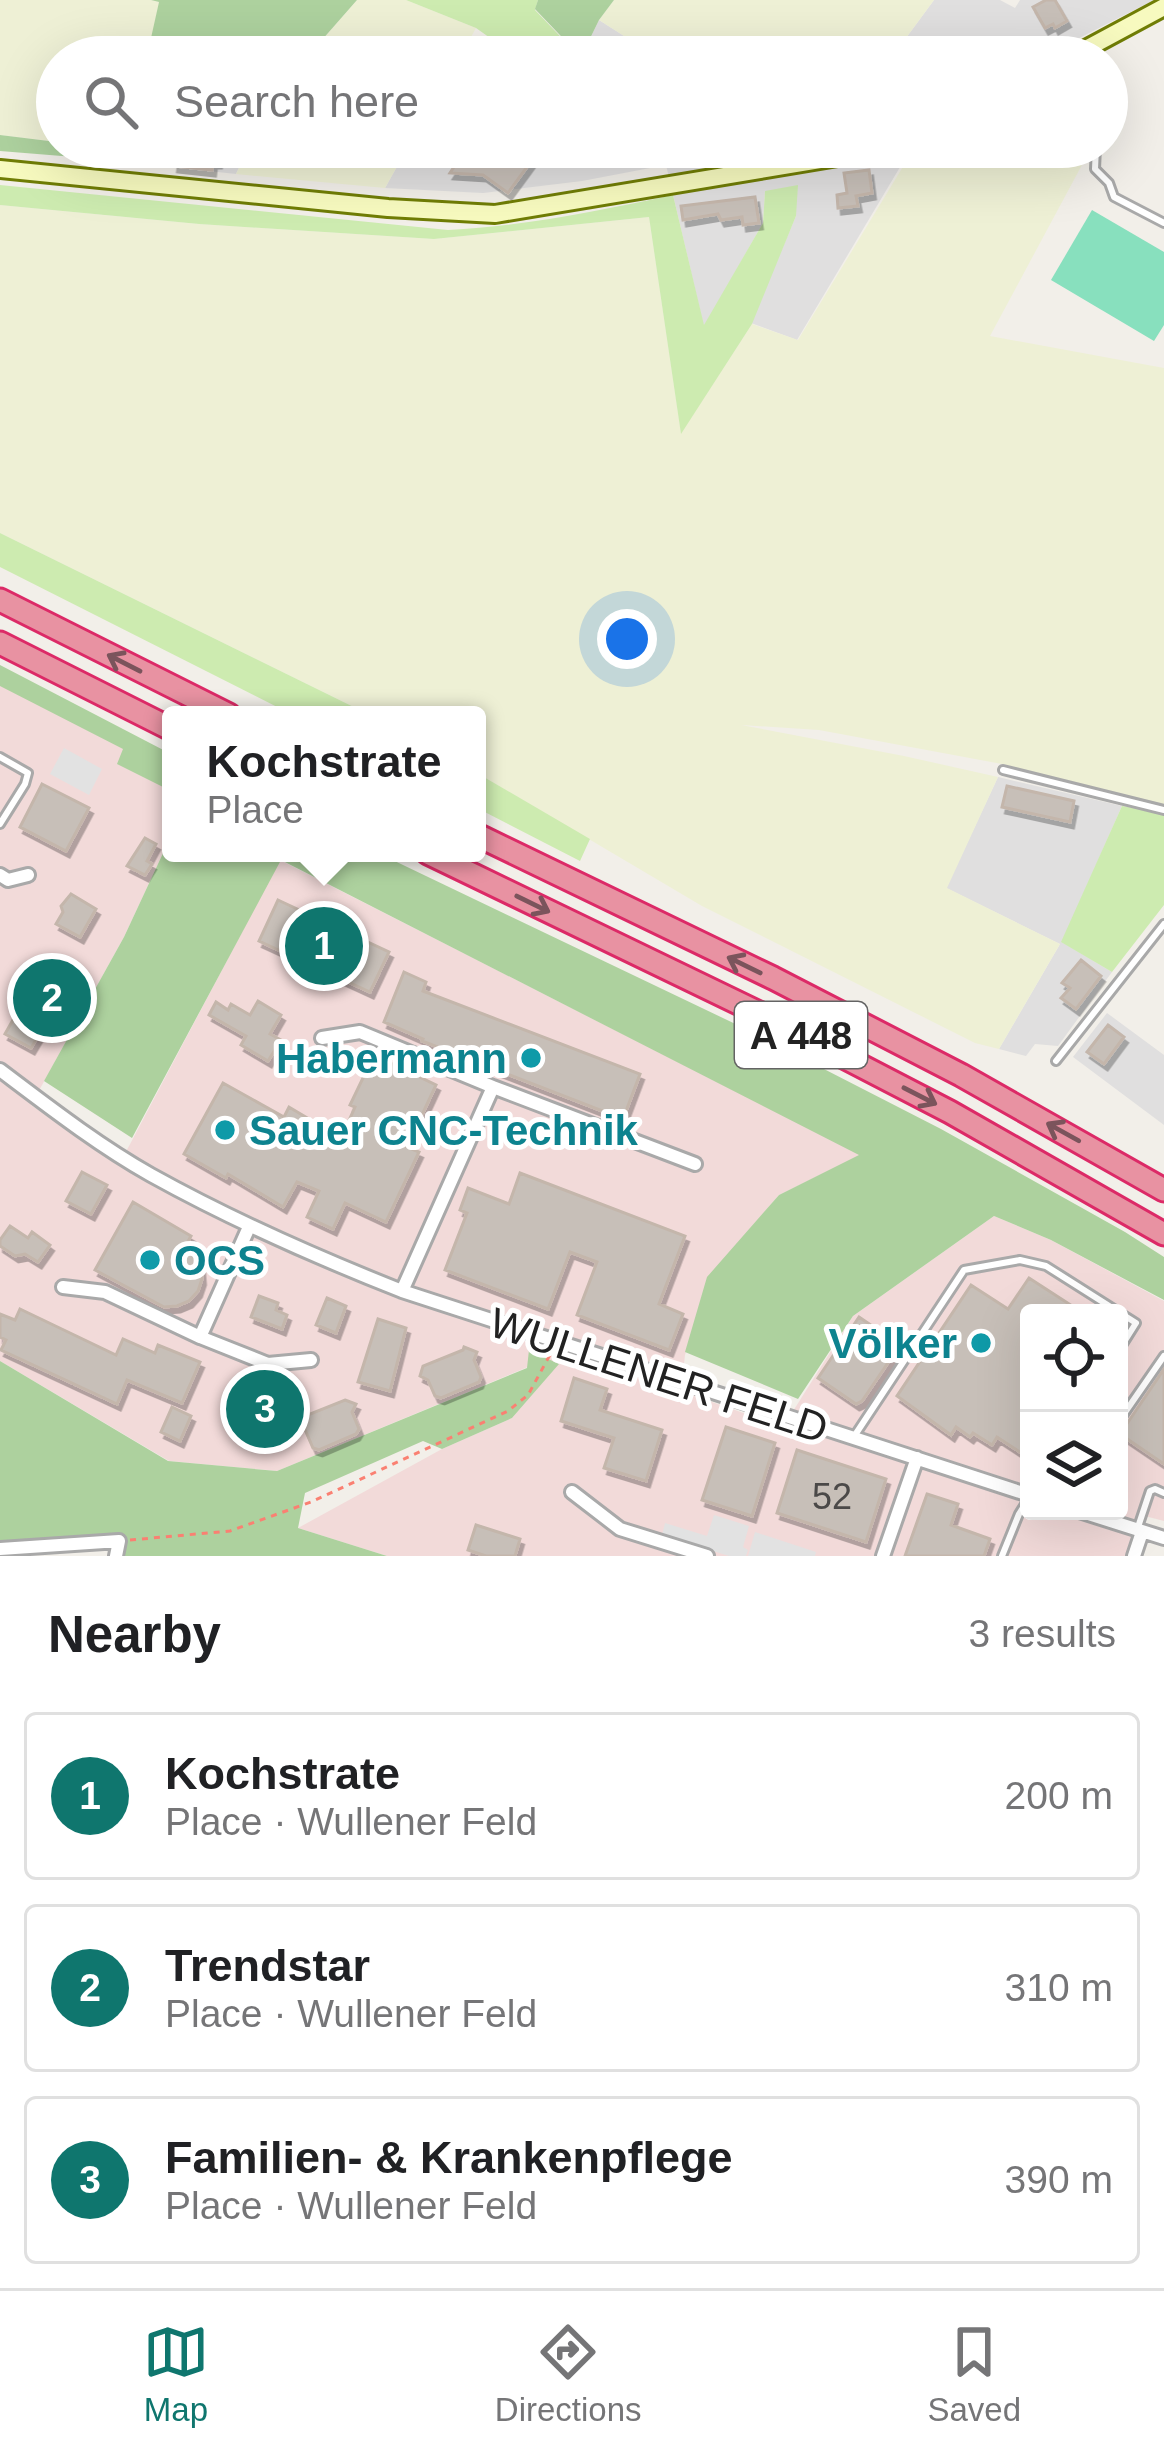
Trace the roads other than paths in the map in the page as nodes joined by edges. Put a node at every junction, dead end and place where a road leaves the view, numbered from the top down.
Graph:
1 (1164, 8) edge
2 (1111, 36) edge
3 (767, 168) edge
4 (1095, 168) edge
5 (0, 169) edge
6 (1164, 223) edge
7 (0, 600) edge
8 (0, 643) edge
9 (211, 706) edge
10 (162, 724) edge
11 (0, 757) edge
12 (1003, 770) dead end
13 (1164, 810) edge
14 (0, 824) edge
15 (486, 839) edge
16 (447, 862) edge
17 (0, 875) edge
18 (28, 875) dead end
19 (1164, 924) edge
20 (322, 1038) dead end
21 (1056, 1060) dead end
22 (0, 1070) edge
23 (494, 1088) junction
24 (694, 1164) dead end
25 (1164, 1190) edge
26 (249, 1227) junction
27 (1164, 1234) edge
28 (62, 1287) dead end
29 (402, 1291) junction
30 (1106, 1304) edge
31 (200, 1337) junction
32 (1164, 1356) edge
33 (310, 1360) dead end
34 (1125, 1412) edge
35 (854, 1438) junction
36 (917, 1458) junction
37 (1020, 1491) edge
38 (572, 1492) dead end
39 (1164, 1493) edge
40 (1020, 1512) edge
41 (1109, 1520) edge
42 (1140, 1531) junction
43 (1164, 1538) edge
44 (0, 1550) edge
45 (116, 1556) edge
46 (707, 1556) edge
47 (883, 1556) edge
48 (1002, 1556) edge
49 (1134, 1556) edge

1 - 2 main road
3 - 5 main road
4 - 6 lane
9 -> 7 highway
8 - 10 highway
11 - 14 lane
12 - 13 lane
25 -> 15 highway, A 448
16 -> 27 highway, A 448
17 - 18 street
19 - 21 lane
20 - 23 street
22 - 26 street, WULLENER FELD
23 - 24 street
23 - 29 street
26 - 29 street, WULLENER FELD
26 - 31 street
28 - 31 street
29 - 35 street, WULLENER FELD
30 - 35 lane
31 - 33 street
32 - 34 lane
35 - 36 street, WULLENER FELD
36 - 37 street, WULLENER FELD
36 - 47 street
38 - 46 street
39 - 42 lane
40 - 48 lane
41 - 42 street
42 - 43 street
42 - 49 street
44 - 45 street

